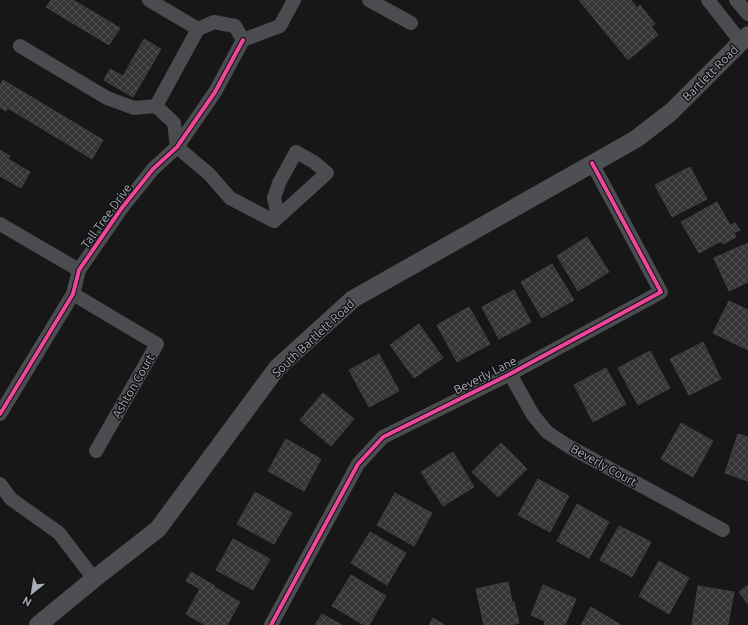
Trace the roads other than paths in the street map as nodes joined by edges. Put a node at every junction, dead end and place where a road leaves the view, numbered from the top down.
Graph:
1 (149, 0) edge
2 (294, 0) edge
3 (369, 0) edge
4 (708, 0) edge
5 (736, 0) edge
6 (748, 14) edge
7 (411, 23) dead end
8 (198, 29) junction
9 (744, 38) edge
10 (243, 40) junction
11 (20, 46) dead end
12 (156, 106) junction
13 (671, 112) joint
14 (177, 147) junction
15 (592, 163) junction
16 (278, 217) dead end
17 (0, 224) edge
18 (79, 270) junction
19 (73, 294) junction
20 (510, 374) junction
21 (0, 414) edge
22 (96, 451) dead end
23 (0, 484) edge
24 (723, 530) dead end
25 (94, 579) junction
26 (38, 625) edge
27 (271, 625) edge

1 - 8 street
2 - 10 street
3 - 7 street
4 - 9 street
5 - 6 street
8 - 10 street
8 - 12 street
9 - 13 main road, Bartlett Road
10 - 14 street, Tall Tree Drive
11 - 12 street
12 - 14 street
13 - 15 main road, South Bartlett Road
14 - 16 street
14 - 18 street, Tall Tree Drive
15 - 20 street, Beverly Lane
15 - 25 main road, South Bartlett Road
17 - 18 street
18 - 19 street, Tall Tree Drive
19 - 21 street, Tall Tree Drive
19 - 22 street, Ashton Court
20 - 24 street, Beverly Court
20 - 27 street, Beverly Lane
23 - 25 street
25 - 26 main road, South Bartlett Road

